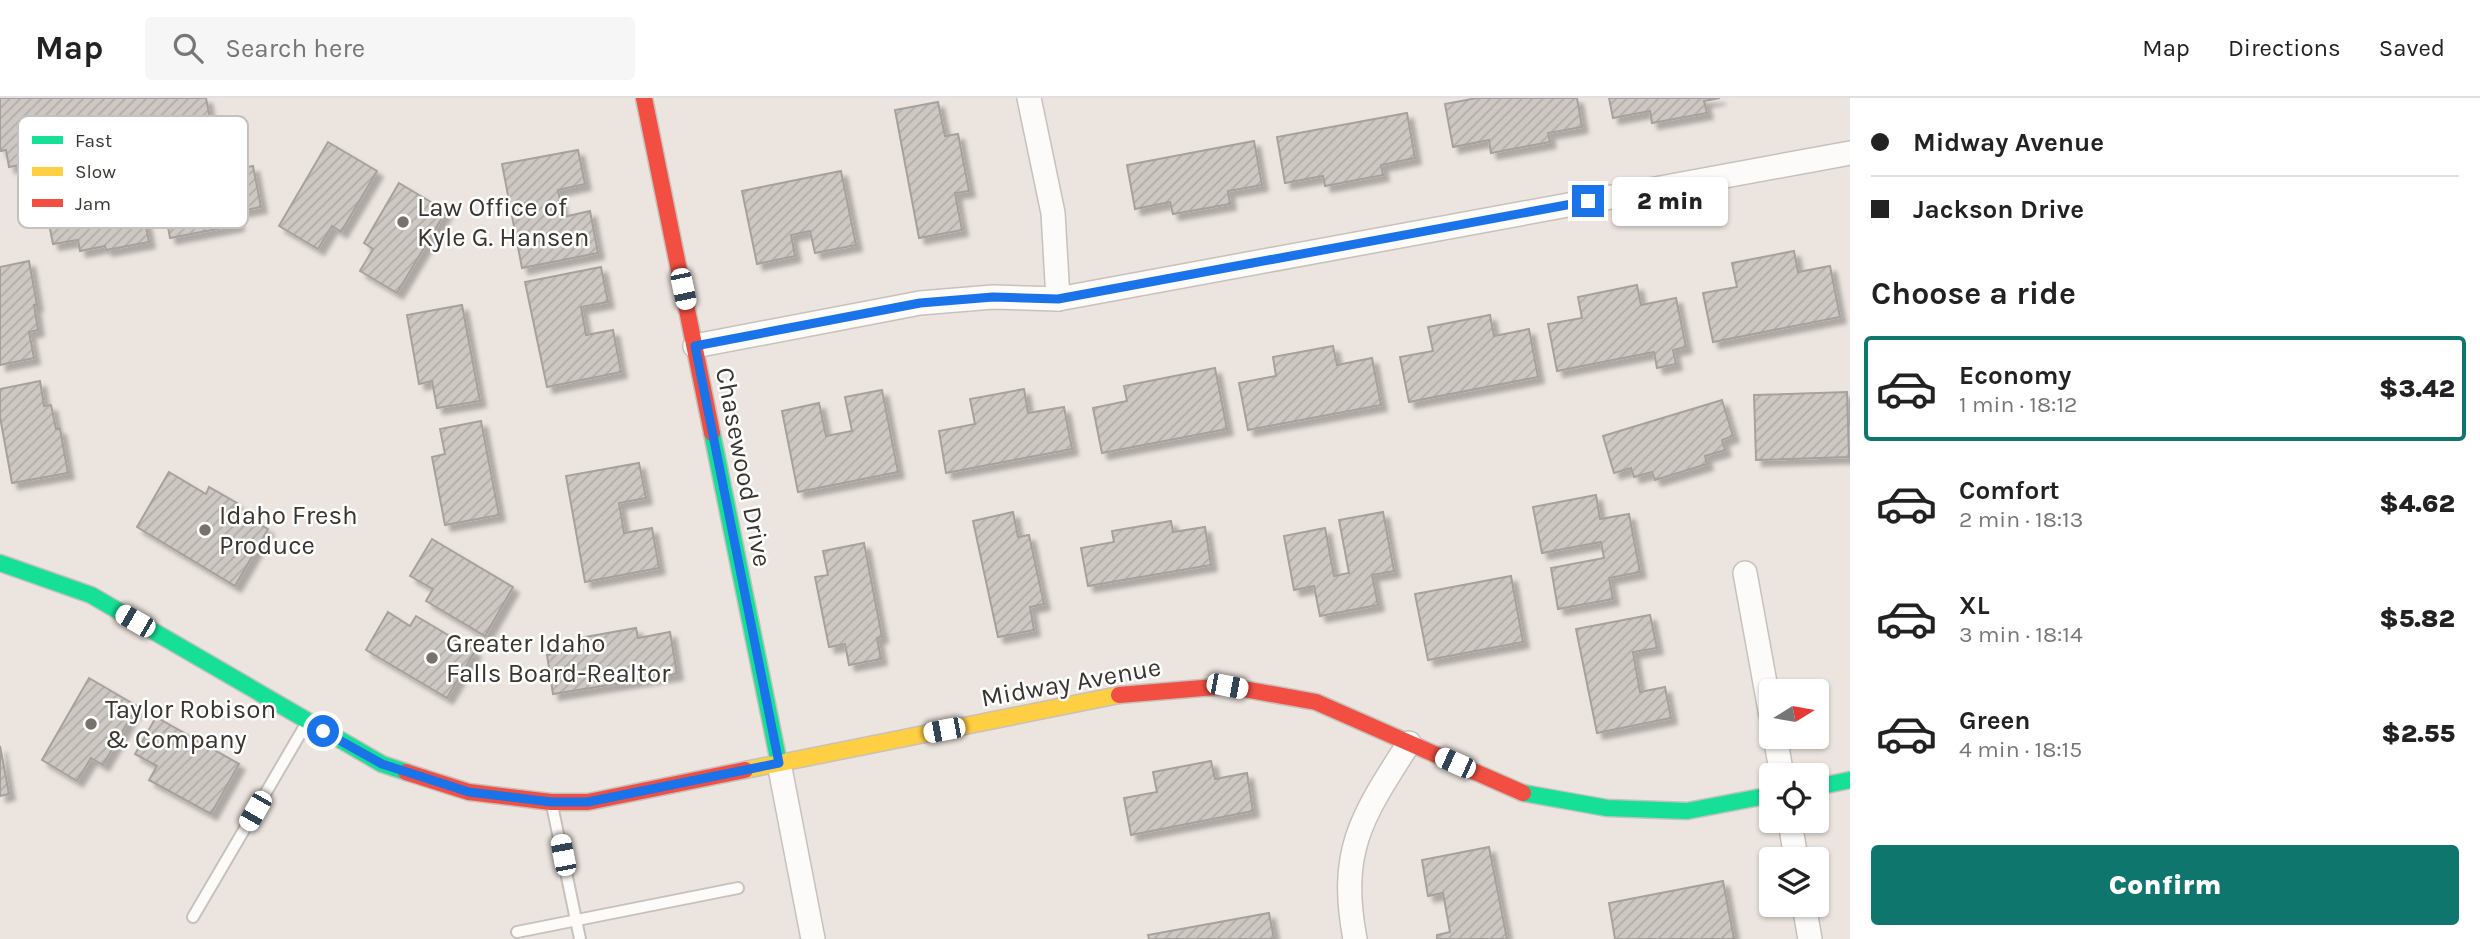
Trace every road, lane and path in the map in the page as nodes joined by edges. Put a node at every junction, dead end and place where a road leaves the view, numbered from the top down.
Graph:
1 (644, 98) edge
2 (1029, 98) edge
3 (1850, 153) edge
4 (1058, 299) junction
5 (695, 346) junction
6 (0, 563) edge
7 (1745, 573) dead end
8 (1764, 679) edge
9 (307, 722) junction
10 (1409, 743) junction
11 (779, 763) junction
12 (1850, 780) edge
13 (1829, 784) edge
14 (1759, 797) edge
15 (551, 802) junction
16 (738, 888) dead end
17 (193, 917) dead end
18 (1806, 917) edge
19 (576, 920) junction
20 (517, 932) dead end
21 (580, 939) edge
22 (813, 939) edge
23 (1355, 939) edge
24 (1810, 939) edge

1 - 5 street, Chasewood Drive
2 - 4 street
3 - 4 street
4 - 5 street
5 - 11 street, Chasewood Drive
6 - 9 street, Midway Avenue
7 - 8 street
9 - 15 street, Midway Avenue
9 - 17 lane
10 - 11 street, Midway Avenue
10 - 14 street, Midway Avenue
10 - 23 street
11 - 15 street, Midway Avenue
11 - 22 street
12 - 13 street
15 - 19 lane
16 - 19 lane
18 - 24 street
19 - 20 lane
19 - 21 lane

